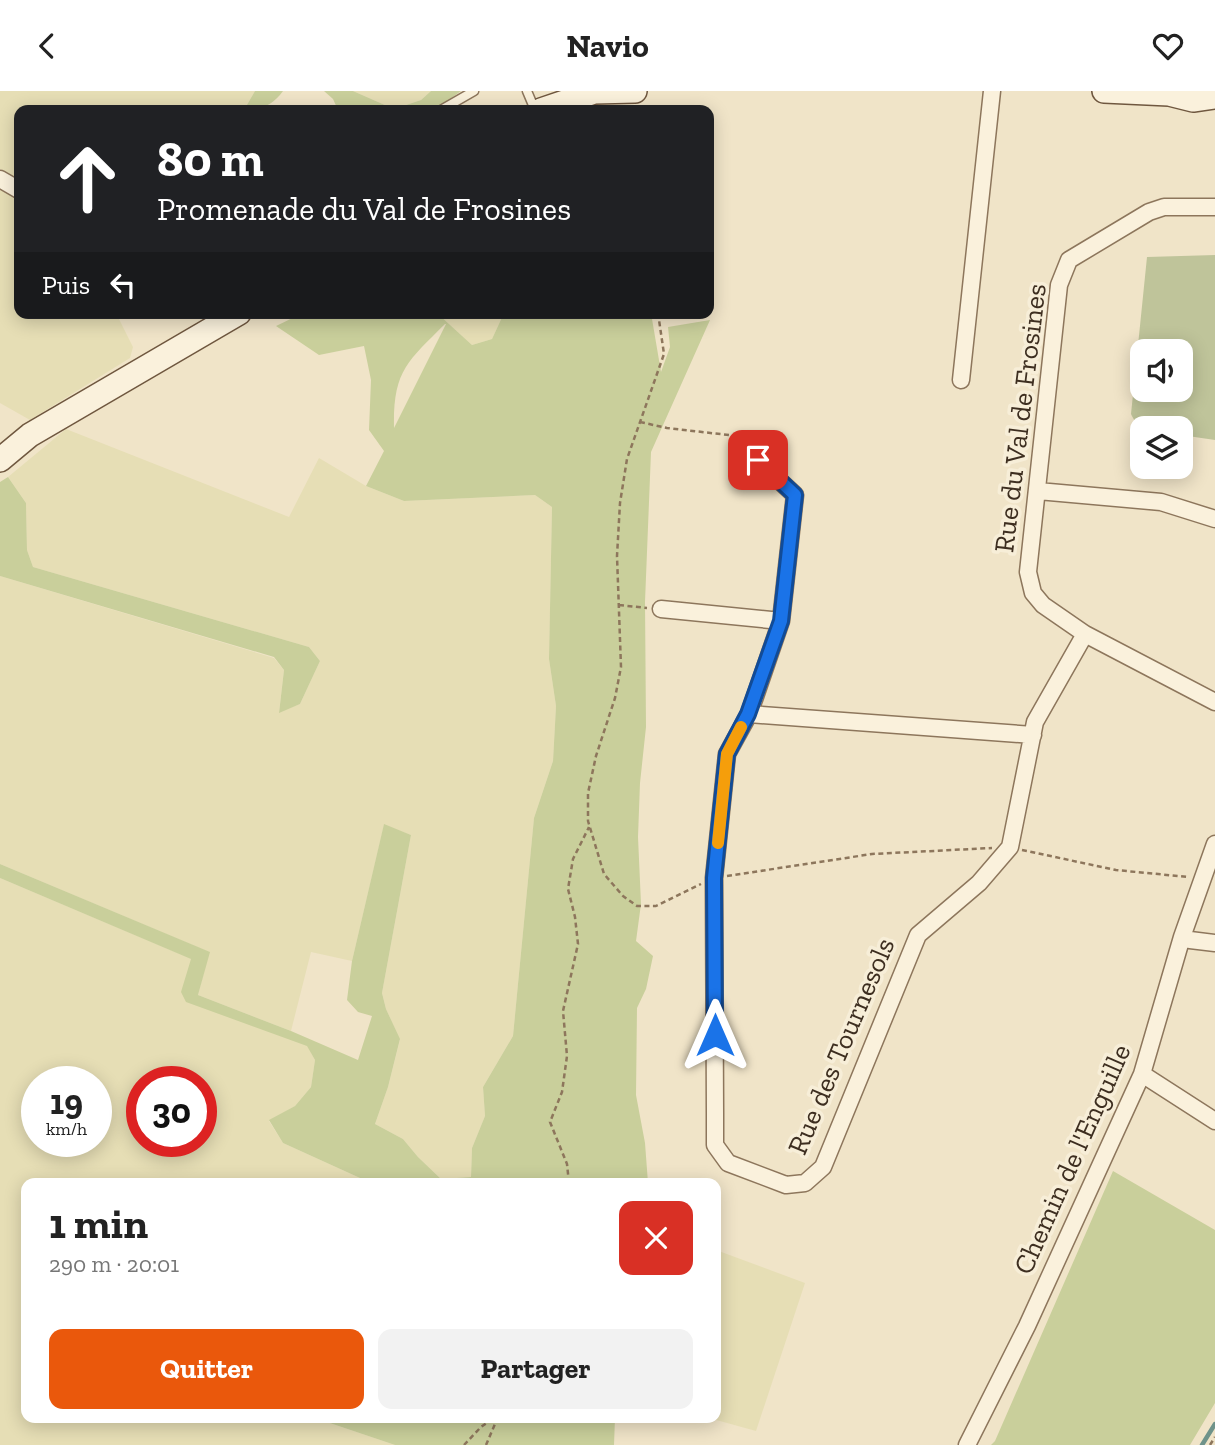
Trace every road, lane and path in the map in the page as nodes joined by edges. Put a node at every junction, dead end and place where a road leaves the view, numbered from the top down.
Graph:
1 (474, 91) edge
2 (635, 91) edge
3 (992, 91) edge
4 (1104, 91) edge
5 (1153, 92) edge
6 (1193, 93) edge
7 (1215, 97) edge
8 (450, 105) edge
9 (556, 105) edge
10 (1215, 207) edge
11 (226, 319) edge
12 (659, 319) edge
13 (961, 380) dead end
14 (640, 422) junction
15 (0, 460) edge
16 (758, 460) joint
17 (1038, 491) junction
18 (1215, 519) edge
19 (619, 605) junction
20 (661, 609) joint
21 (781, 621) junction
22 (1085, 634) junction
23 (1215, 702) edge
24 (748, 714) junction
25 (1033, 735) junction
26 (589, 827) junction
27 (1215, 844) edge
28 (1010, 847) junction
29 (714, 878) junction
30 (1202, 880) junction
31 (1182, 937) junction
32 (1215, 943) edge
33 (1142, 1074) junction
34 (1215, 1121) edge
35 (568, 1178) edge
36 (487, 1423) edge
37 (494, 1423) edge
38 (1215, 1437) edge
39 (464, 1445) edge
40 (486, 1445) edge
41 (967, 1445) edge
42 (1210, 1445) edge

1 - 8 lane
2 - 9 main road
3 - 13 street
4 - 5 main road
5 - 6 main road
6 - 7 main road
10 - 17 street, Rue du Val de Frosines
11 - 15 main road
12 - 14 path
14 - 16 path
14 - 19 path
16 - 21 street, Rue des Tournesols
17 - 18 street
17 - 22 street, Rue du Val de Frosines
19 - 20 path
19 - 26 path
20 - 21 street
21 - 24 street, Rue des Tournesols
22 - 23 street, Rue du Val de Frosines
22 - 25 street
24 - 25 street
24 - 29 street, Rue des Tournesols
25 - 28 street
26 - 29 path
26 - 35 path
27 - 30 street, Chemin de l'Enguille
28 - 29 path
28 - 29 street, Rue des Tournesols
28 - 30 path
30 - 31 street, Chemin de l'Enguille
31 - 32 street
31 - 33 street, Chemin de l'Enguille
33 - 34 street
33 - 41 street, Chemin de l'Enguille
36 - 39 path
37 - 40 path
38 - 42 path

